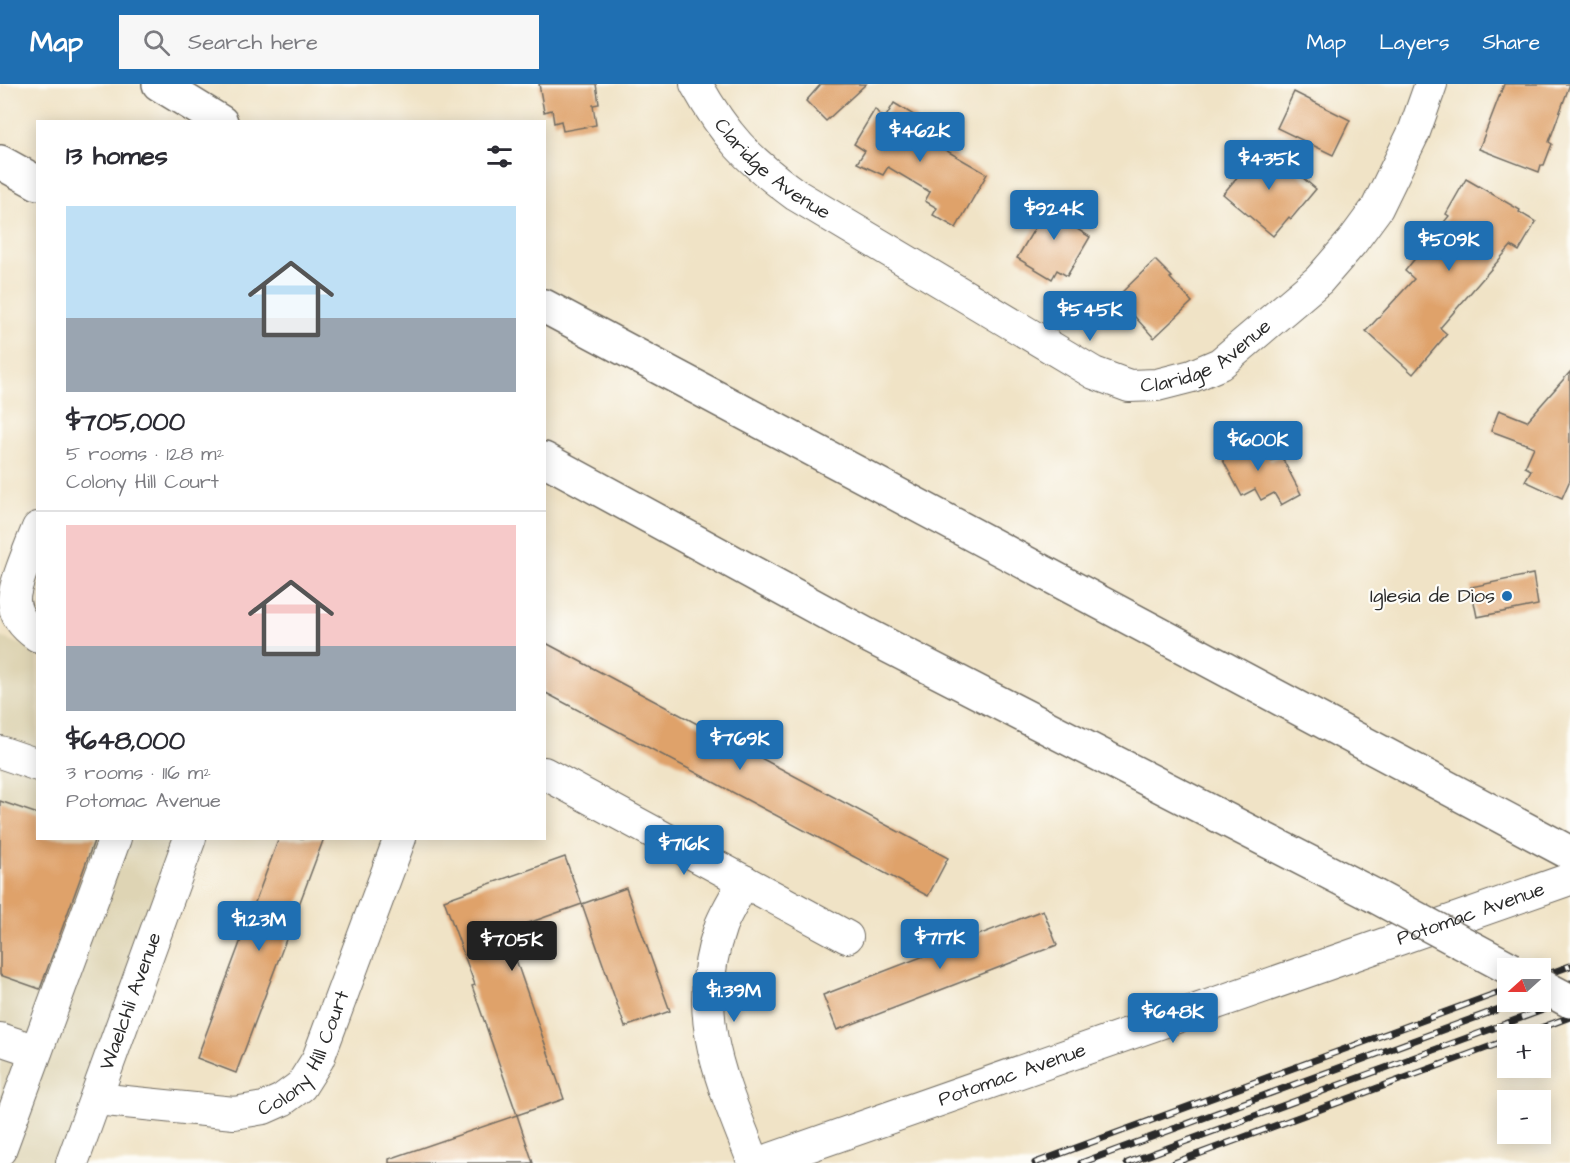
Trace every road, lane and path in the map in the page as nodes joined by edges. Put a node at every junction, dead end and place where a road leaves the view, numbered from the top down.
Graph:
1 (159, 84) edge
2 (696, 84) edge
3 (1431, 84) edge
4 (218, 120) edge
5 (0, 162) edge
6 (36, 182) edge
7 (546, 307) edge
8 (546, 460) edge
9 (36, 534) edge
10 (36, 635) edge
11 (0, 752) edge
12 (36, 764) edge
13 (546, 774) edge
14 (115, 840) edge
15 (189, 840) edge
16 (399, 840) edge
17 (1570, 853) edge
18 (1570, 879) edge
19 (744, 880) junction
20 (847, 937) dead end
21 (1497, 961) edge
22 (1551, 991) edge
23 (1570, 1001) edge
24 (0, 1040) edge
25 (36, 1051) junction
26 (96, 1099) junction
27 (0, 1150) edge
28 (72, 1163) edge
29 (754, 1163) edge
30 (760, 1163) edge

1 - 4 highway
2 - 3 street, Claridge Avenue
5 - 6 highway
7 - 17 highway
8 - 21 highway, bridge
9 - 10 street
11 - 12 street
13 - 19 street
14 - 25 street
15 - 26 street, Waelchli Avenue
16 - 26 street, Colony Hill Court
18 - 30 street, Potomac Avenue
19 - 20 street
19 - 29 street
22 - 23 highway, bridge
24 - 25 street
25 - 27 street
26 - 28 street, Waelchli Avenue

